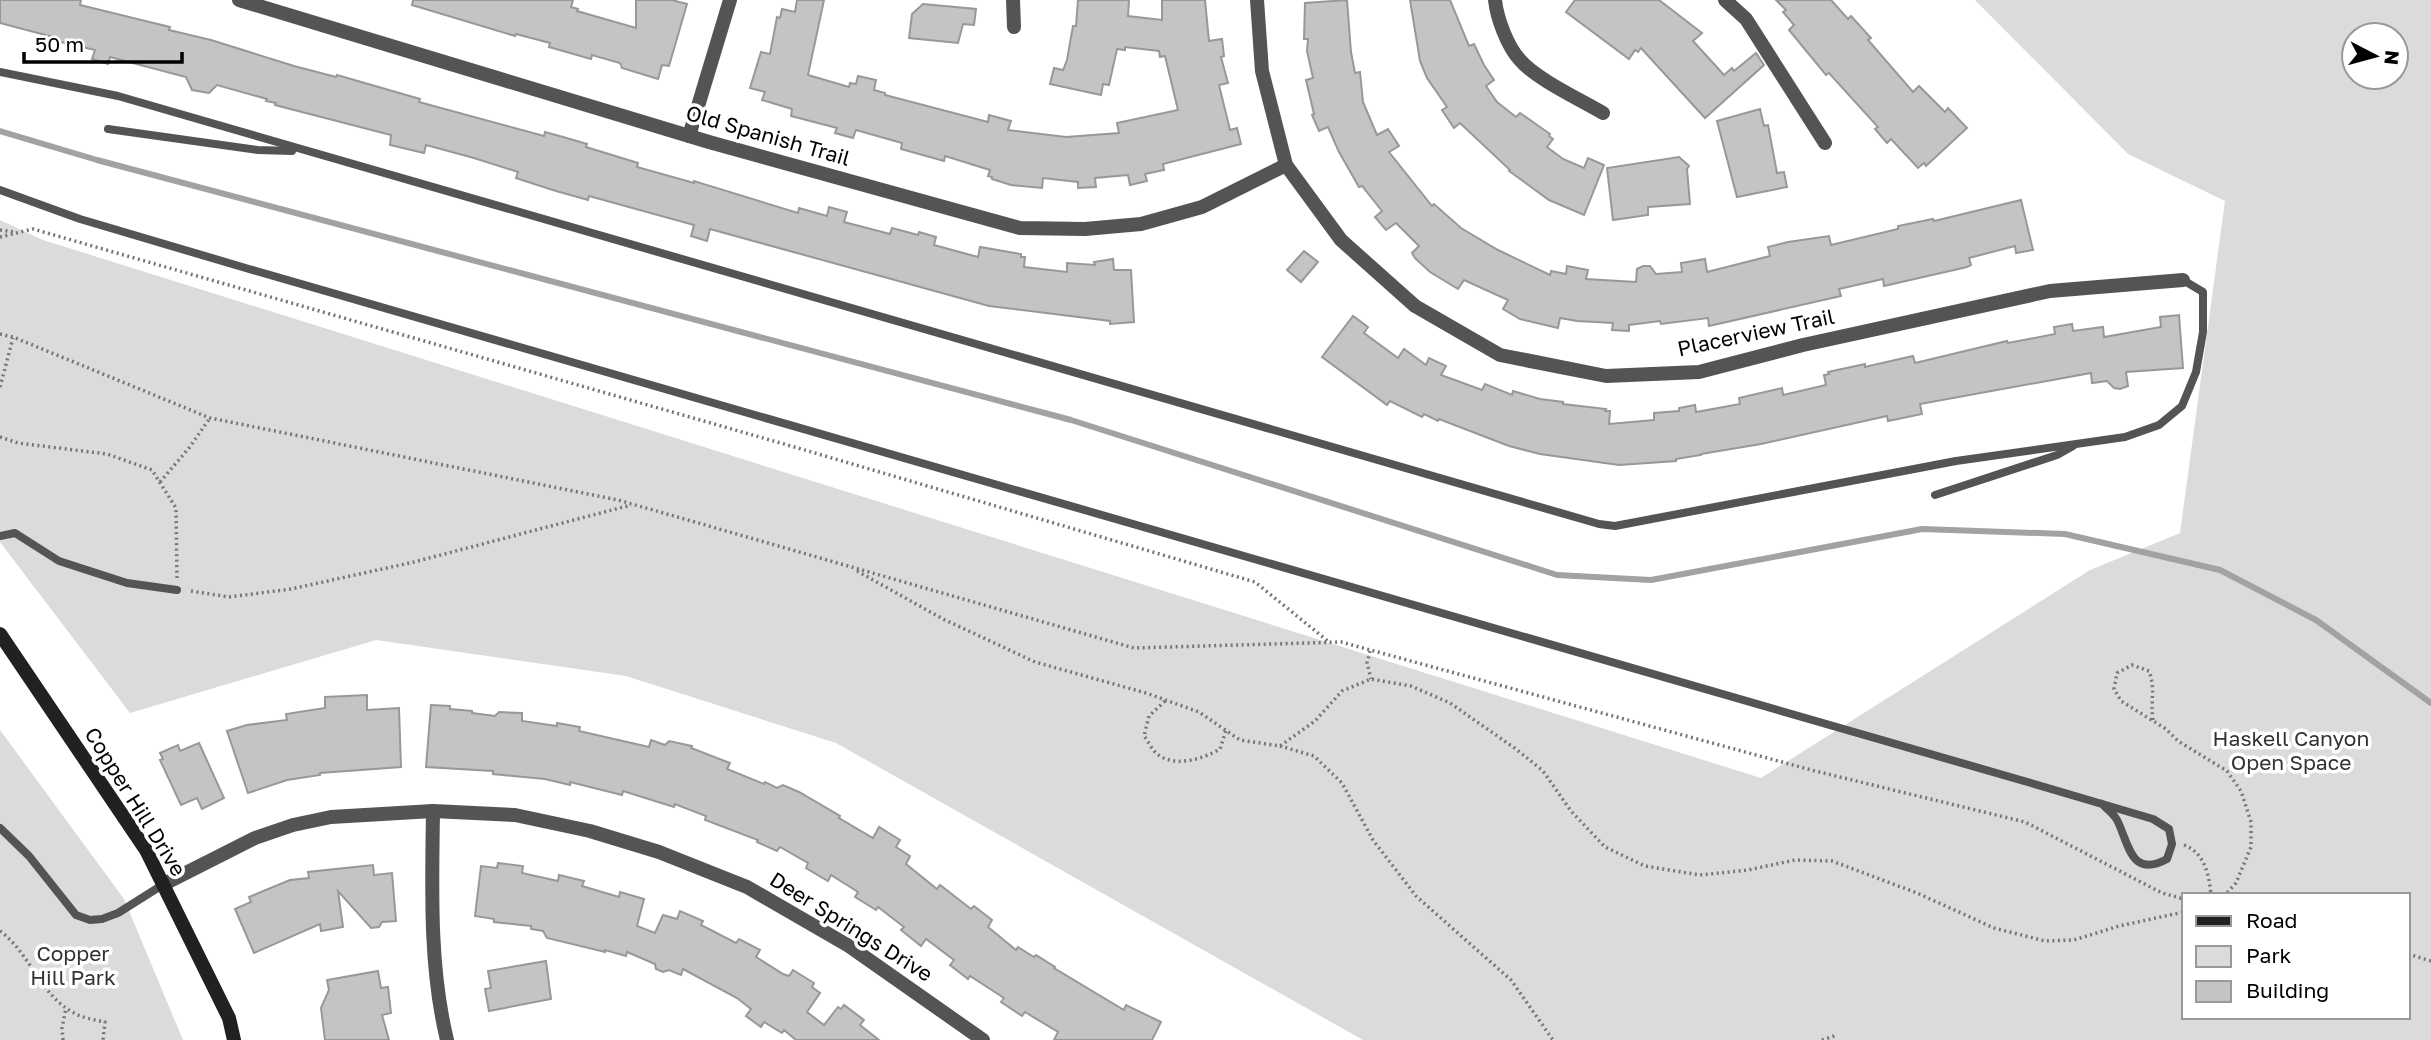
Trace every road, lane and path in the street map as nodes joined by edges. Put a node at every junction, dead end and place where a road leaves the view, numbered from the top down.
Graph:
1 (239, 0) edge
2 (730, 0) edge
3 (1013, 0) edge
4 (1258, 0) edge
5 (1495, 0) edge
6 (1725, 0) edge
7 (1014, 27) dead end
8 (0, 72) edge
9 (1603, 113) dead end
10 (108, 129) dead end
11 (689, 136) junction
12 (1825, 143) dead end
13 (306, 151) junction
14 (1286, 165) junction
15 (0, 190) edge
16 (0, 230) edge
17 (18, 232) junction
18 (0, 237) edge
19 (2183, 280) joint
20 (0, 334) edge
21 (13, 337) junction
22 (0, 387) edge
23 (210, 418) junction
24 (0, 437) edge
25 (2075, 444) junction
26 (160, 482) junction
27 (1935, 495) dead end
28 (633, 505) junction
29 (0, 536) edge
30 (849, 566) junction
31 (177, 590) junction
32 (0, 634) edge
33 (1330, 642) junction
34 (1370, 650) junction
35 (1371, 679) junction
36 (1165, 700) junction
37 (2153, 720) junction
38 (1226, 730) junction
39 (1280, 746) junction
40 (2102, 804) junction
41 (433, 811) junction
42 (0, 828) edge
43 (2172, 844) junction
44 (164, 884) junction
45 (2211, 893) edge
46 (2227, 893) edge
47 (2182, 898) edge
48 (2182, 912) edge
49 (0, 931) edge
50 (2410, 955) edge
51 (2431, 961) edge
52 (66, 1008) junction
53 (1837, 1035) dead end
54 (63, 1040) edge
55 (103, 1040) edge
56 (234, 1040) edge
57 (447, 1040) edge
58 (983, 1040) edge
59 (1553, 1040) edge
60 (1822, 1040) edge

1 - 11 street, Old Spanish Trail
2 - 11 street
3 - 7 street
4 - 14 street, Placerview Trail
5 - 9 street
6 - 12 street
8 - 13 lane
10 - 13 lane
11 - 14 street, Old Spanish Trail
13 - 25 lane
14 - 19 street, Placerview Trail
15 - 40 lane
16 - 17 path
17 - 18 path
17 - 33 path
19 - 25 lane
20 - 21 path
21 - 22 path
21 - 23 path
23 - 26 path
23 - 28 path
24 - 26 path
25 - 27 lane
26 - 31 path
28 - 30 path
28 - 31 path
29 - 31 lane
30 - 33 path
30 - 36 path
32 - 44 main road, Copper Hill Drive
33 - 34 path
34 - 35 path
34 - 47 path
35 - 39 path
35 - 48 path
36 - 38 path
36 - 38 path
37 - 37 path
37 - 46 path
38 - 39 path
39 - 59 path
40 - 43 lane
40 - 43 lane
41 - 44 street, Deer Springs Drive
41 - 57 street
41 - 58 street, Deer Springs Drive
42 - 44 lane
43 - 45 path
44 - 56 main road, Copper Hill Drive
49 - 52 path
50 - 51 path
52 - 54 path
52 - 55 path
53 - 60 path

